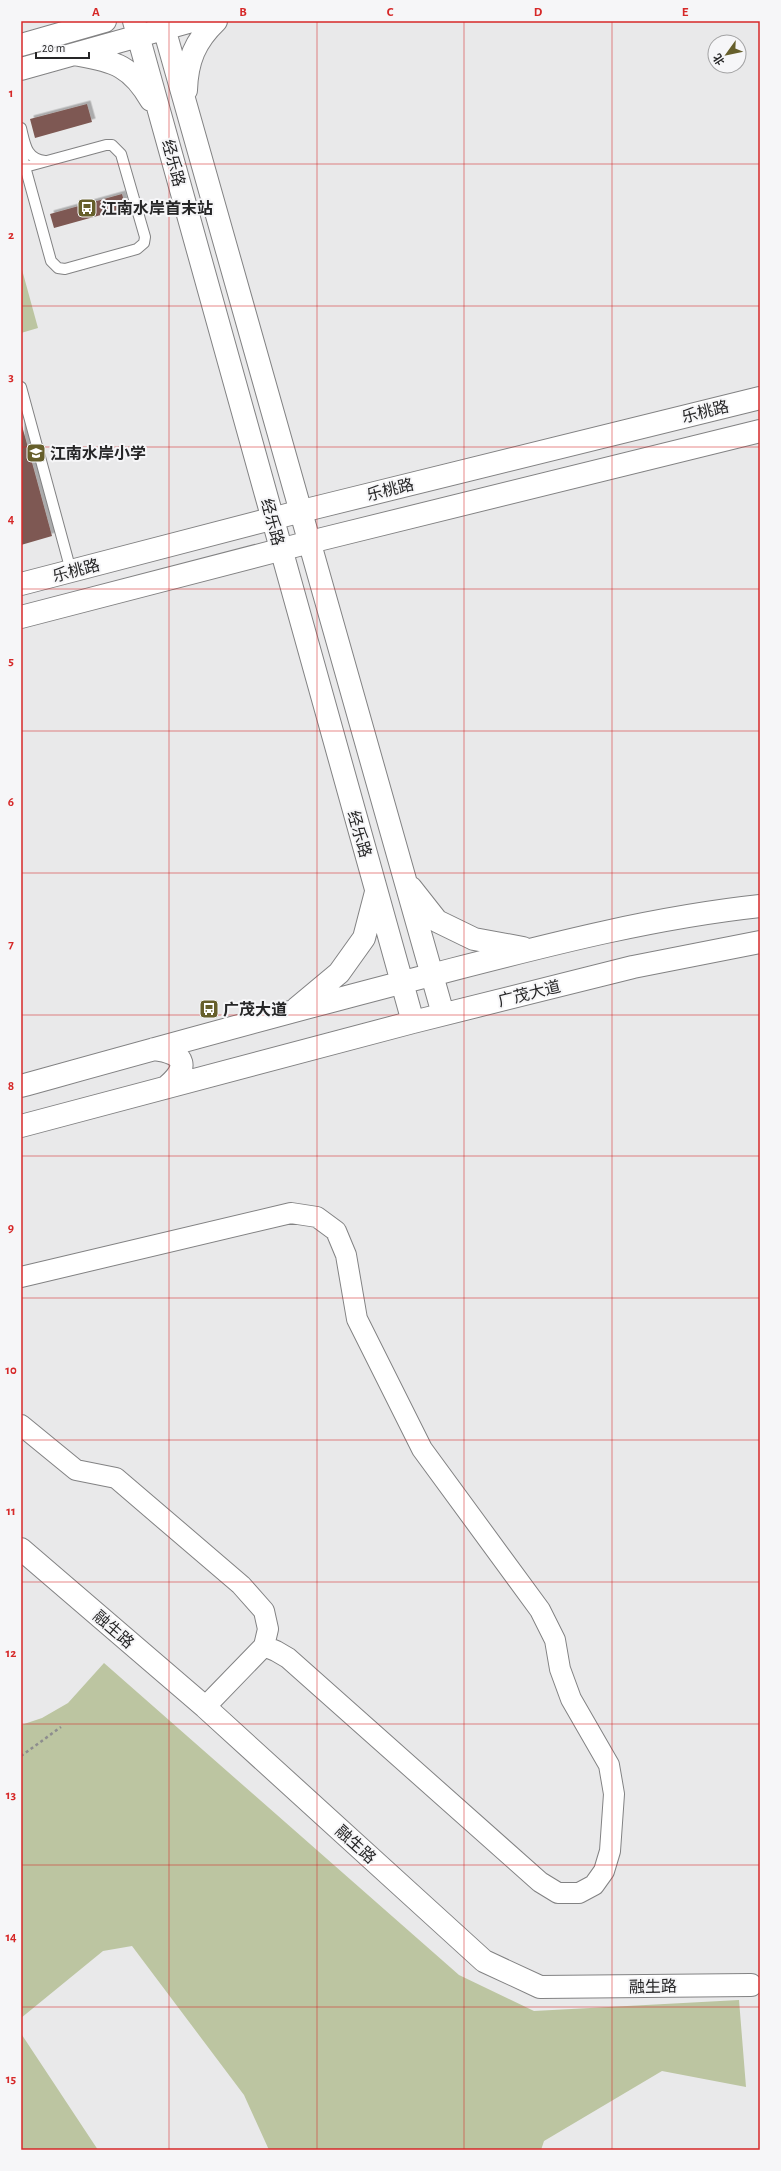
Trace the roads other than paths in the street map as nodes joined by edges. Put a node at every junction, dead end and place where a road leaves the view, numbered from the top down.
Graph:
1 (105, 21) edge
2 (192, 21) edge
3 (216, 21) edge
4 (163, 25) edge
5 (136, 28) edge
6 (21, 45) edge
7 (72, 54) junction
8 (21, 69) edge
9 (186, 103) junction
10 (162, 118) junction
11 (21, 128) edge
12 (21, 152) edge
13 (45, 162) junction
14 (25, 167) junction
15 (21, 387) edge
16 (760, 398) edge
17 (760, 431) edge
18 (302, 511) junction
19 (272, 518) junction
20 (310, 542) junction
21 (280, 549) junction
22 (71, 571) junction
23 (21, 584) edge
24 (21, 617) edge
25 (405, 881) junction
26 (376, 890) junction
27 (760, 906) edge
28 (760, 942) edge
29 (529, 949) junction
30 (432, 975) junction
31 (402, 982) junction
32 (292, 1012) junction
33 (443, 1014) junction
34 (413, 1022) junction
35 (154, 1049) junction
36 (21, 1086) edge
37 (165, 1088) junction
38 (21, 1126) edge
39 (21, 1277) edge
40 (21, 1426) edge
41 (21, 1549) edge
42 (264, 1646) junction
43 (205, 1707) junction
44 (751, 1985) dead end

1 - 6 main road
2 - 4 main road
3 - 9 main road
4 - 5 main road
4 - 9 main road, 经乐路
5 - 7 main road
5 - 10 main road, 经乐路
7 - 8 main road
7 - 10 main road
9 - 18 main road, 经乐路
10 - 19 main road, 经乐路
11 - 13 lane
12 - 14 lane
13 - 14 lane
13 - 14 lane
15 - 22 lane
16 - 18 main road, 乐桃路
17 - 20 main road, 乐桃路
18 - 19 main road, 乐桃路
18 - 20 main road, 经乐路
19 - 21 main road, 经乐路
19 - 22 main road, 乐桃路
20 - 21 main road, 乐桃路
20 - 25 main road, 经乐路
21 - 24 main road, 乐桃路
21 - 26 main road, 经乐路
22 - 23 main road, 乐桃路
25 - 29 main road
25 - 30 main road, 经乐路
26 - 31 main road, 经乐路
26 - 32 main road
27 - 29 main road
28 - 33 main road, 广茂大道
29 - 30 main road
30 - 31 main road
30 - 33 main road, 经乐路
31 - 32 main road
31 - 34 main road, 经乐路
32 - 35 main road
33 - 34 main road, 广茂大道
34 - 37 main road, 广茂大道
35 - 36 main road
35 - 37 main road
37 - 38 main road, 广茂大道
39 - 42 street
40 - 42 street
41 - 43 main road, 融生路
42 - 43 street
43 - 44 main road, 融生路

